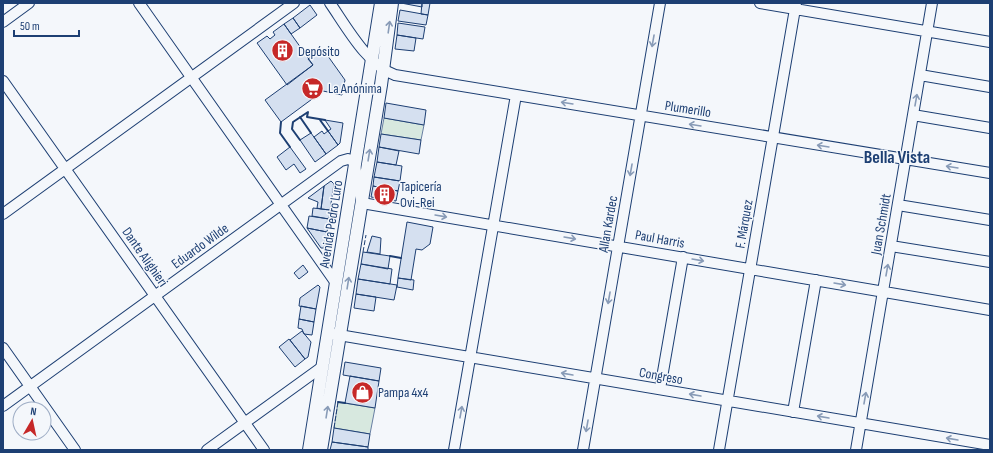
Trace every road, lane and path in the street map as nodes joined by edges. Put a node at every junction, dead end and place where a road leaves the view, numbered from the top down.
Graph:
1 (30, 3) edge
2 (139, 3) edge
3 (294, 3) edge
4 (330, 3) edge
5 (381, 3) edge
6 (392, 3) edge
7 (660, 3) edge
8 (760, 3) edge
9 (932, 3) edge
10 (795, 6) edge
11 (3, 22) edge
12 (928, 31) junction
13 (990, 42) edge
14 (373, 59) junction
15 (384, 68) junction
16 (920, 75) junction
17 (191, 78) junction
18 (3, 81) edge
19 (990, 87) edge
20 (516, 95) junction
21 (913, 115) junction
22 (640, 116) junction
23 (990, 128) edge
24 (773, 137) junction
25 (906, 160) junction
26 (355, 166) junction
27 (65, 169) junction
28 (990, 173) edge
29 (362, 203) junction
30 (281, 205) junction
31 (898, 205) junction
32 (3, 214) edge
33 (990, 220) edge
34 (494, 225) junction
35 (618, 246) junction
36 (891, 246) junction
37 (683, 257) junction
38 (990, 262) edge
39 (750, 269) junction
40 (816, 280) junction
41 (336, 283) junction
42 (884, 292) junction
43 (155, 296) junction
44 (990, 310) edge
45 (334, 335) junction
46 (3, 348) edge
47 (470, 358) junction
48 (322, 367) junction
49 (596, 379) junction
50 (30, 386) junction
51 (660, 390) junction
52 (727, 401) junction
53 (3, 406) edge
54 (793, 412) junction
55 (245, 423) junction
56 (861, 424) junction
57 (990, 445) edge
58 (75, 450) edge
59 (207, 450) edge
60 (264, 450) edge
61 (309, 450) edge
62 (321, 450) edge
63 (454, 450) edge
64 (583, 450) edge
65 (719, 450) edge
66 (856, 450) edge

1 - 11 street
2 - 17 street
3 - 17 street
4 - 14 street, Plumerillo
5 - 14 main road, Avenida Pedro Luro
15 -> 6 main road, Avenida Pedro Luro
7 -> 22 street, Allan Kardec
8 - 10 street
9 - 12 street, Juan Schmidt
10 - 12 street
10 - 24 street, F. Márquez
12 - 13 street
12 - 16 street, Juan Schmidt
14 - 15 street, Plumerillo
14 - 26 main road, Avenida Pedro Luro
15 - 20 street, Plumerillo
29 -> 15 main road, Avenida Pedro Luro
16 - 19 street
21 -> 16 street, Juan Schmidt
17 - 27 street
17 - 30 street
18 - 27 street, Dante Alighieri
22 -> 20 street, Plumerillo
20 - 34 street
21 - 23 street
21 - 25 street, Juan Schmidt
24 -> 22 street, Plumerillo
22 -> 35 street, Allan Kardec
25 -> 24 street, Plumerillo
24 - 39 street, F. Márquez
28 -> 25 street, Plumerillo
25 - 31 street, Juan Schmidt
26 - 29 street
26 - 30 street, Eduardo Wilde
26 - 41 main road, Avenida Pedro Luro
27 - 32 street
27 - 43 street, Dante Alighieri
29 -> 34 street, Paul Harris
45 -> 29 main road, Avenida Pedro Luro
30 - 41 street
30 - 43 street, Eduardo Wilde
31 - 33 street
31 - 36 street, Juan Schmidt
34 -> 35 street, Paul Harris
34 - 47 street
35 - 37 street, Paul Harris
35 -> 49 street, Allan Kardec
36 - 38 street
42 -> 36 street, Juan Schmidt
37 -> 39 street, Paul Harris
37 - 51 street
39 - 40 street, Paul Harris
39 - 52 street, F. Márquez
40 -> 42 street, Paul Harris
40 - 54 street
41 - 45 main road, Avenida Pedro Luro
42 - 44 street, Paul Harris
56 -> 42 street, Juan Schmidt
43 - 50 street, Eduardo Wilde
43 - 55 street, Dante Alighieri
45 - 47 street, Congreso
45 - 48 main road, Avenida Pedro Luro
62 -> 45 main road, Avenida Pedro Luro
46 - 50 street
49 -> 47 street, Congreso
63 -> 47 street
48 - 55 street
48 - 61 main road, Avenida Pedro Luro
49 - 51 street, Congreso
49 -> 64 street, Allan Kardec
50 - 53 street, Eduardo Wilde
50 - 58 street
52 -> 51 street, Congreso
52 - 54 street, Congreso
52 - 65 street, F. Márquez
56 -> 54 street, Congreso
55 - 59 street
55 - 60 street, Dante Alighieri
57 -> 56 street, Congreso
56 - 66 street, Juan Schmidt

